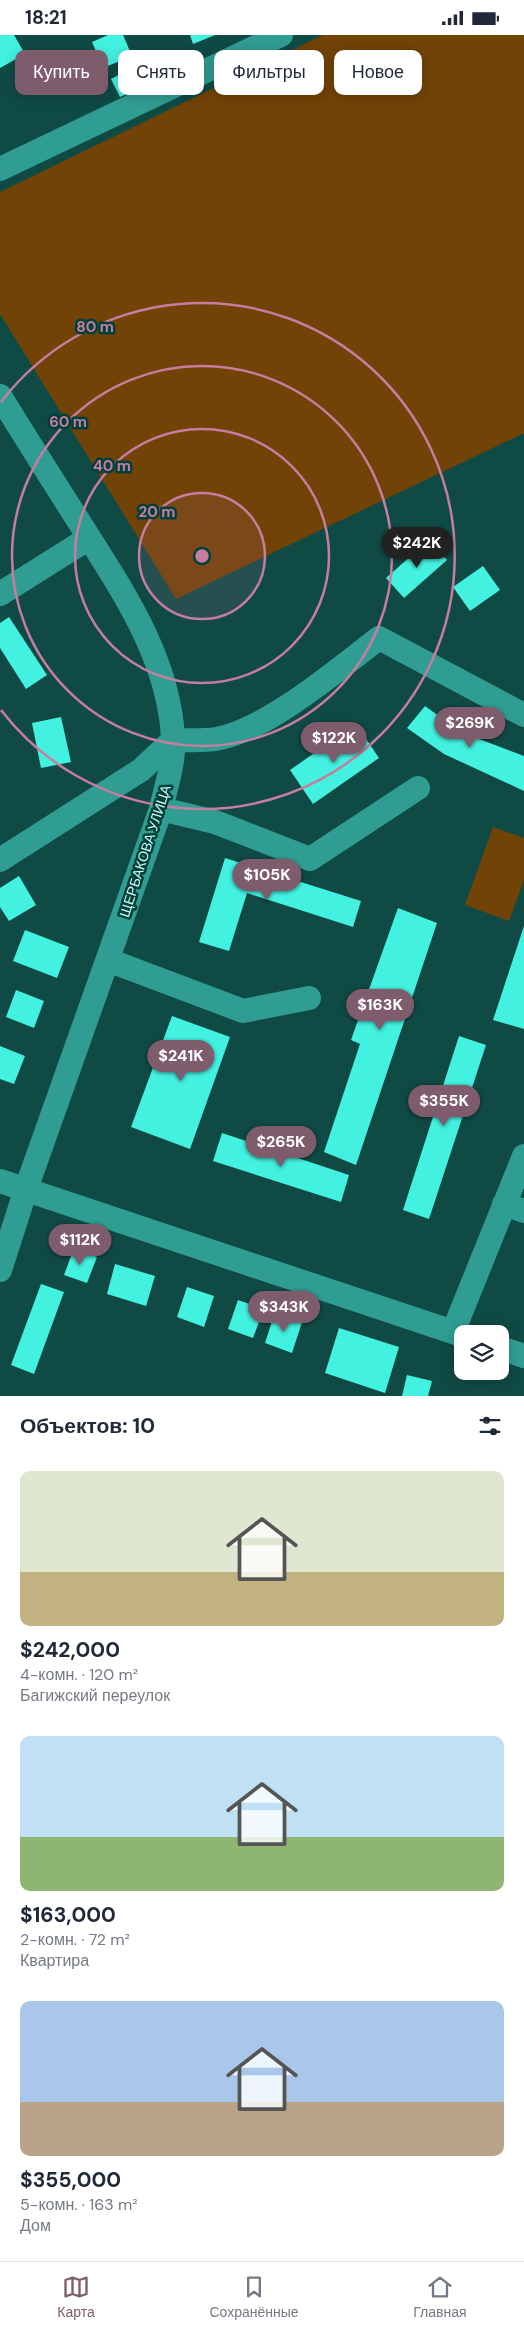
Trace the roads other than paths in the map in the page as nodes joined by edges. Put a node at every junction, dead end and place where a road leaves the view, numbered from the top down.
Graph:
1 (281, 35) edge
2 (0, 169) edge
3 (0, 396) edge
4 (89, 538) junction
5 (0, 594) edge
6 (524, 715) edge
7 (174, 740) junction
8 (418, 788) dead end
9 (161, 809) junction
10 (0, 860) edge
11 (108, 960) junction
12 (309, 998) dead end
13 (524, 1156) edge
14 (0, 1181) edge
15 (26, 1189) junction
16 (514, 1208) edge
17 (0, 1270) edge
18 (462, 1325) edge
19 (454, 1332) edge
20 (509, 1351) edge
21 (524, 1356) edge

1 - 2 street
3 - 4 street, ЩЕРБАКОВА УЛИЦА
4 - 5 street
4 - 7 street, ЩЕРБАКОВА УЛИЦА
6 - 7 street
7 - 9 street, ЩЕРБАКОВА УЛИЦА
7 - 10 street
8 - 9 street
9 - 11 street, ЩЕРБАКОВА УЛИЦА
11 - 12 street
11 - 15 street, ЩЕРБАКОВА УЛИЦА
13 - 16 street
14 - 15 street
15 - 17 street, ЩЕРБАКОВА УЛИЦА
15 - 19 street
16 - 18 street
20 - 21 street

